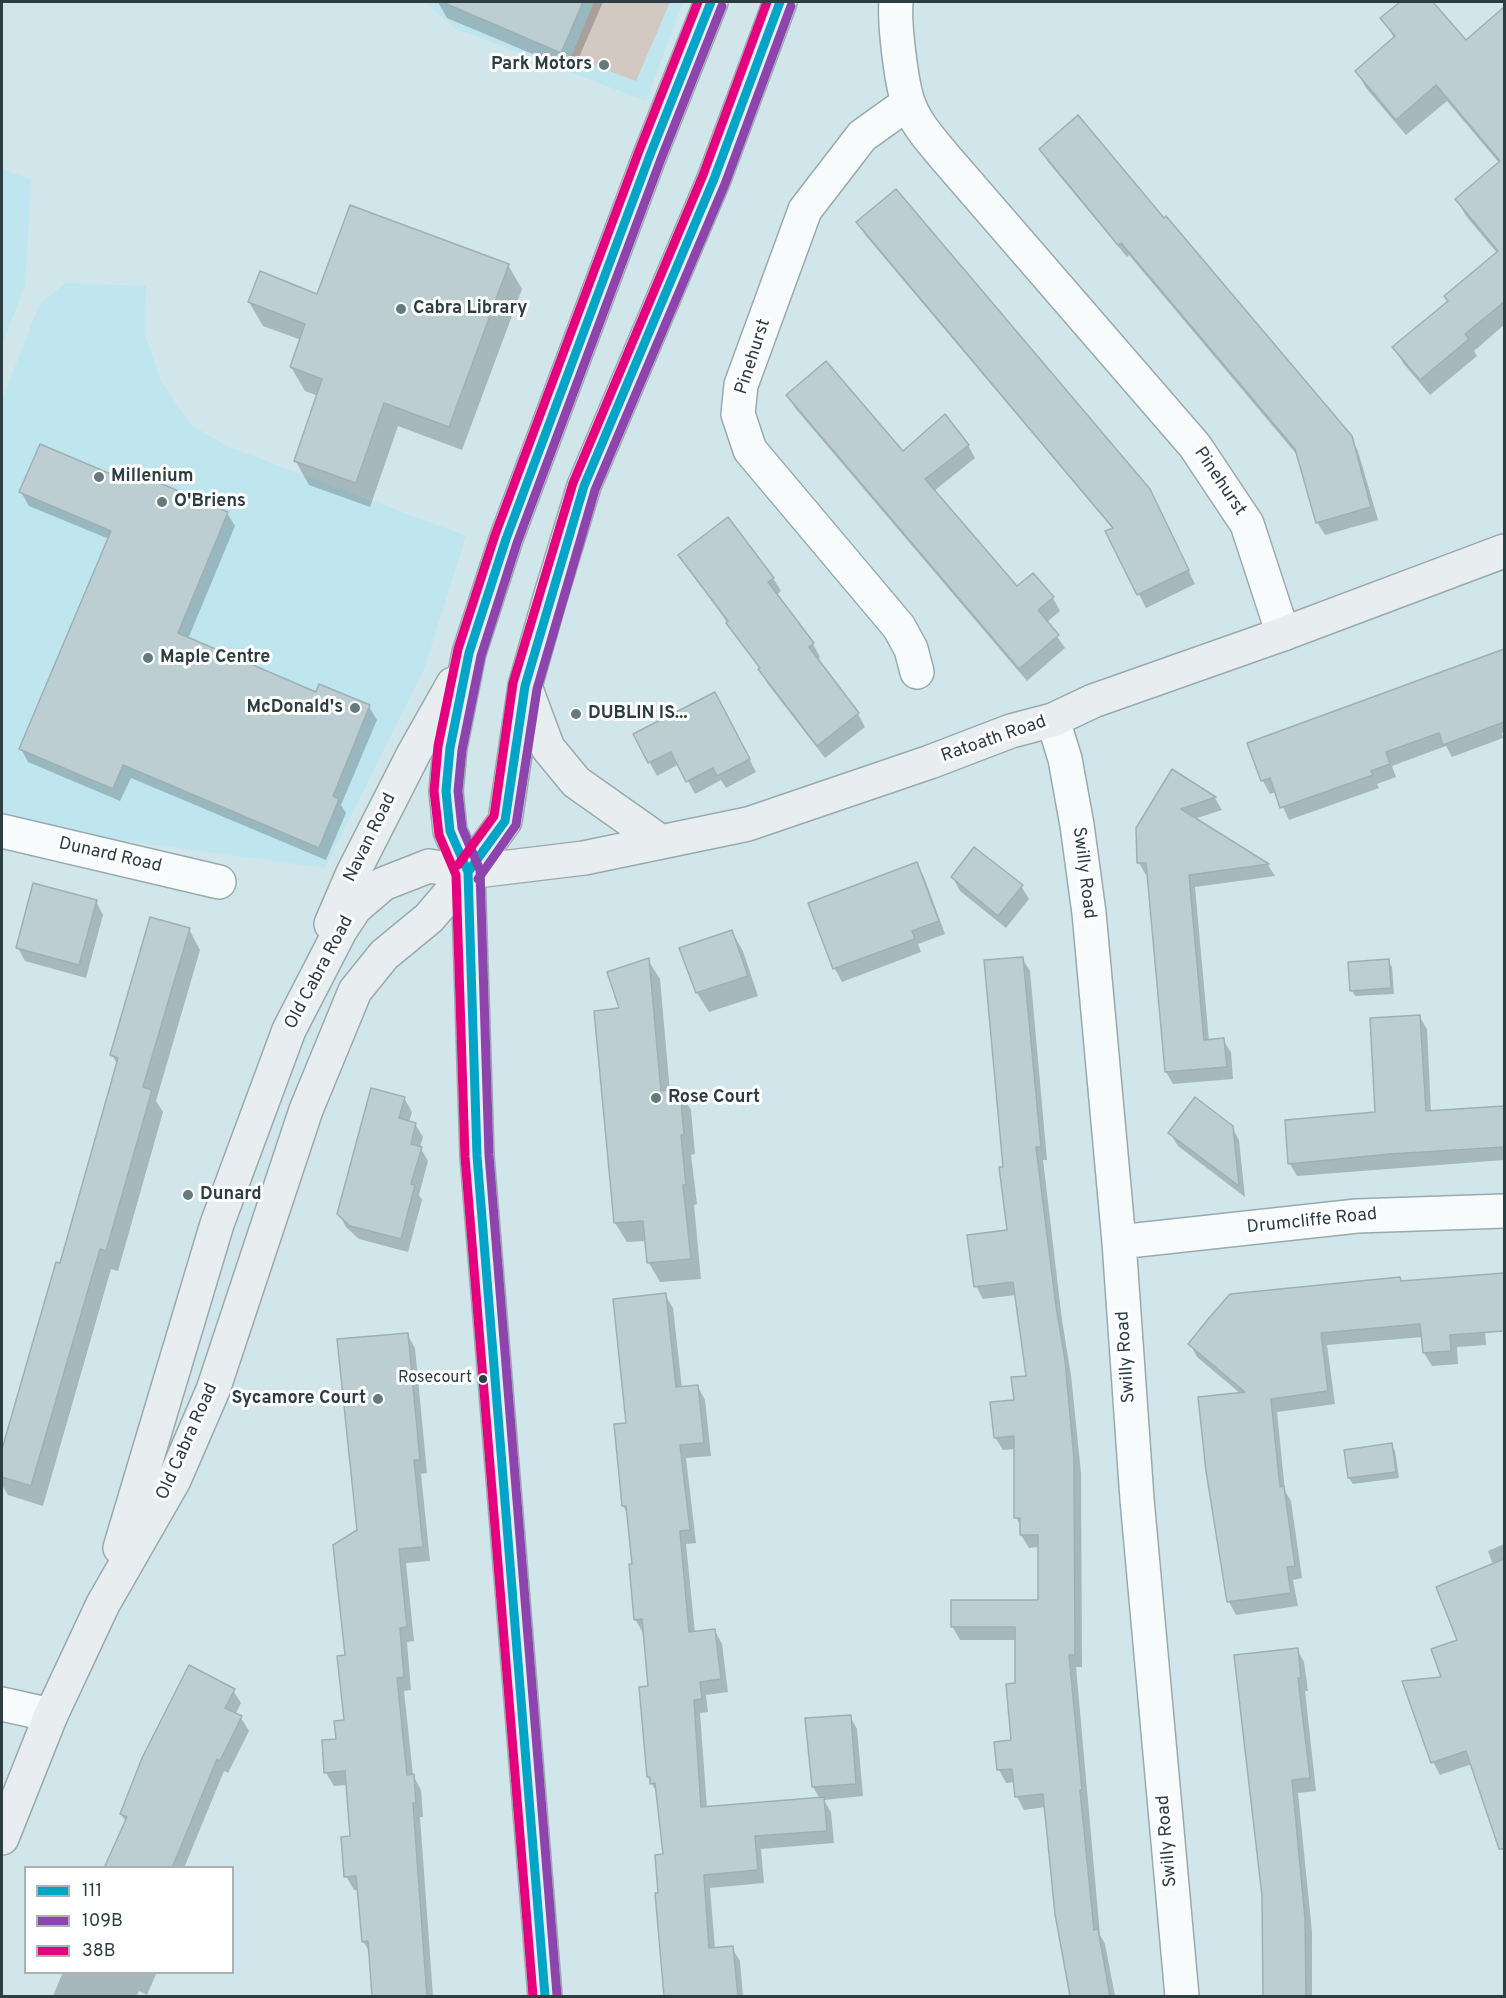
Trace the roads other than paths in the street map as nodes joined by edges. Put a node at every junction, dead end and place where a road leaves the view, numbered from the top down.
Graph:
1 (711, 2) edge
2 (780, 2) edge
3 (896, 2) edge
4 (908, 103) junction
5 (1504, 551) edge
6 (1283, 634) junction
7 (469, 653) junction
8 (917, 672) dead end
9 (525, 686) junction
10 (1053, 720) junction
11 (3, 839) edge
12 (660, 842) junction
13 (468, 872) junction
14 (219, 882) dead end
15 (289, 1030) junction
16 (1504, 1211) edge
17 (1119, 1242) junction
18 (103, 1604) junction
19 (2, 1704) edge
20 (51, 1715) junction
21 (2, 1838) edge
22 (545, 1996) edge
23 (1182, 1996) edge

1 - 7 main road, Navan Road
2 - 9 main road
3 - 4 street, Pinehurst
4 - 6 street, Pinehurst
4 - 8 street, Pinehurst
5 - 6 main road, Ratoath Road
6 - 10 main road, Ratoath Road
7 - 13 main road, Navan Road
7 - 15 main road, Navan Road
9 - 12 main road
9 - 13 main road
10 - 12 main road, Ratoath Road
10 - 17 street, Swilly Road
11 - 14 street, Dunard Road
12 - 13 main road, Ratoath Road
13 - 15 main road, Old Cabra Road
13 - 18 main road, Old Cabra Road
13 - 22 main road
15 - 18 main road, Old Cabra Road
16 - 17 street, Drumcliffe Road
17 - 23 street, Swilly Road
18 - 20 main road, Old Cabra Road
19 - 20 street
20 - 21 main road, Old Cabra Road

